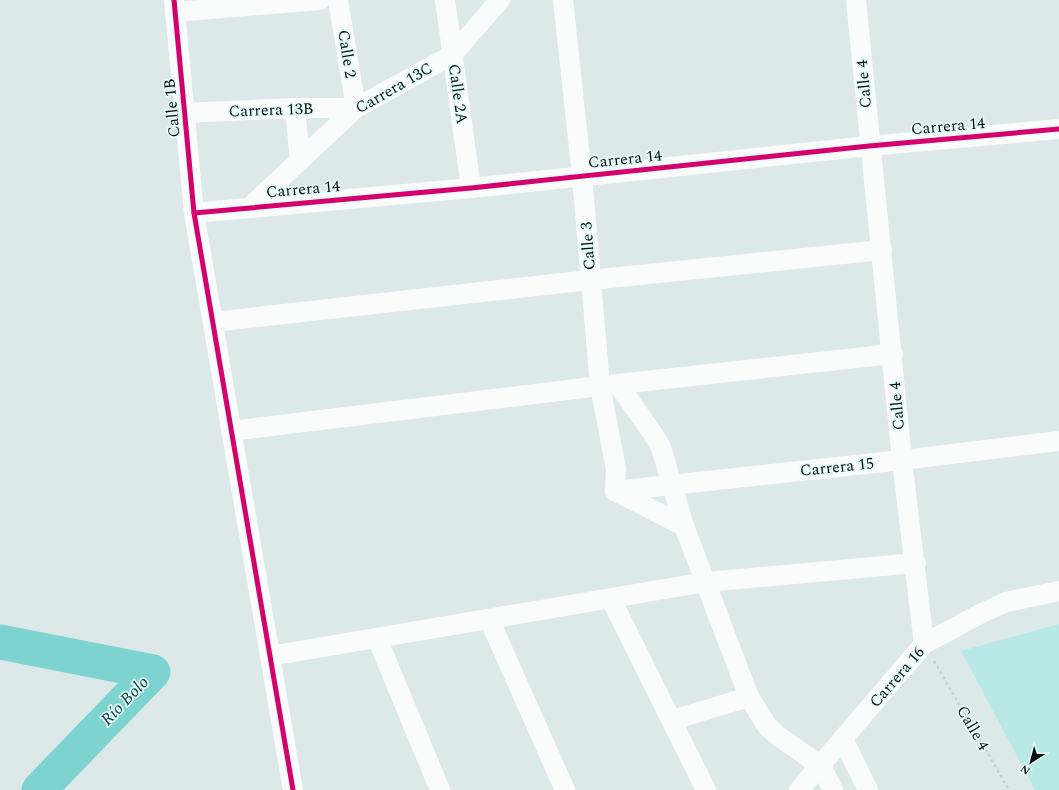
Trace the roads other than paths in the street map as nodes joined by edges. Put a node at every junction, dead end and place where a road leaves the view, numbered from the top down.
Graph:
1 (320, 0) edge
2 (338, 0) edge
3 (445, 0) edge
4 (500, 0) edge
5 (563, 0) edge
6 (856, 0) edge
7 (175, 6) edge
8 (452, 55) junction
9 (295, 108) junction
10 (356, 108) junction
11 (185, 113) junction
12 (1059, 129) edge
13 (870, 146) junction
14 (300, 161) junction
15 (582, 176) junction
16 (471, 188) junction
17 (250, 207) junction
18 (194, 213) junction
19 (882, 250) junction
20 (590, 280) junction
21 (212, 322) junction
22 (893, 354) junction
23 (609, 385) junction
24 (231, 431) junction
25 (1059, 441) edge
26 (902, 460) junction
27 (672, 485) junction
28 (615, 491) junction
29 (684, 526) junction
30 (916, 563) junction
31 (706, 582) junction
32 (1059, 591) edge
33 (611, 599) junction
34 (489, 619) junction
35 (377, 638) junction
36 (924, 644) junction
37 (270, 656) junction
38 (749, 697) junction
39 (672, 720) junction
40 (843, 740) junction
41 (821, 766) junction
42 (293, 790) edge
43 (440, 790) edge
44 (565, 790) edge
45 (706, 790) edge
46 (799, 790) edge
47 (834, 790) edge
48 (868, 790) edge

1 - 7 street
2 - 10 street, Calle 2
3 - 8 street, Calle 2A
4 - 8 street, Carrera 13C
5 - 15 street, Calle 3
6 - 13 street, Calle 4
7 - 11 street, Calle 1B
8 - 10 street, Carrera 13C
8 - 16 street, Calle 2A
9 - 10 street, Carrera 13B
9 - 11 street, Carrera 13B
9 - 14 street
10 - 14 street, Carrera 13C
11 - 18 street, Calle 1B
12 - 13 street, Carrera 14
13 - 15 street, Carrera 14
13 - 19 street, Calle 4
14 - 17 street, Carrera 13C
15 - 16 street, Carrera 14
15 - 20 street, Calle 3
16 - 17 street, Carrera 14
17 - 18 street, Carrera 14
18 - 21 street, Calle 1B
19 - 20 street
19 - 22 street, Calle 4
20 - 21 street
20 - 23 street, Calle 3
21 - 24 street, Calle 1B
22 - 23 street
22 - 26 street, Calle 4
23 - 24 street
23 - 27 street
23 - 28 street, Calle 3
24 - 37 street, Calle 1B
25 - 26 street, Carrera 15
26 - 27 street, Carrera 15
26 - 30 street, Calle 4
27 - 28 street, Carrera 15
27 - 29 street
28 - 29 street
29 - 31 street
30 - 31 street
30 - 36 street, Calle 4
31 - 33 street
31 - 38 street
32 - 36 street, Carrera 16
33 - 34 street
33 - 39 street
34 - 35 street
34 - 44 street
35 - 37 street
35 - 43 street
36 - 40 street, Carrera 16
37 - 42 street, Calle 1B
38 - 39 street
38 - 41 street
39 - 45 street
40 - 41 street, Carrera 16
40 - 48 street
41 - 46 street, Carrera 16
41 - 47 street

